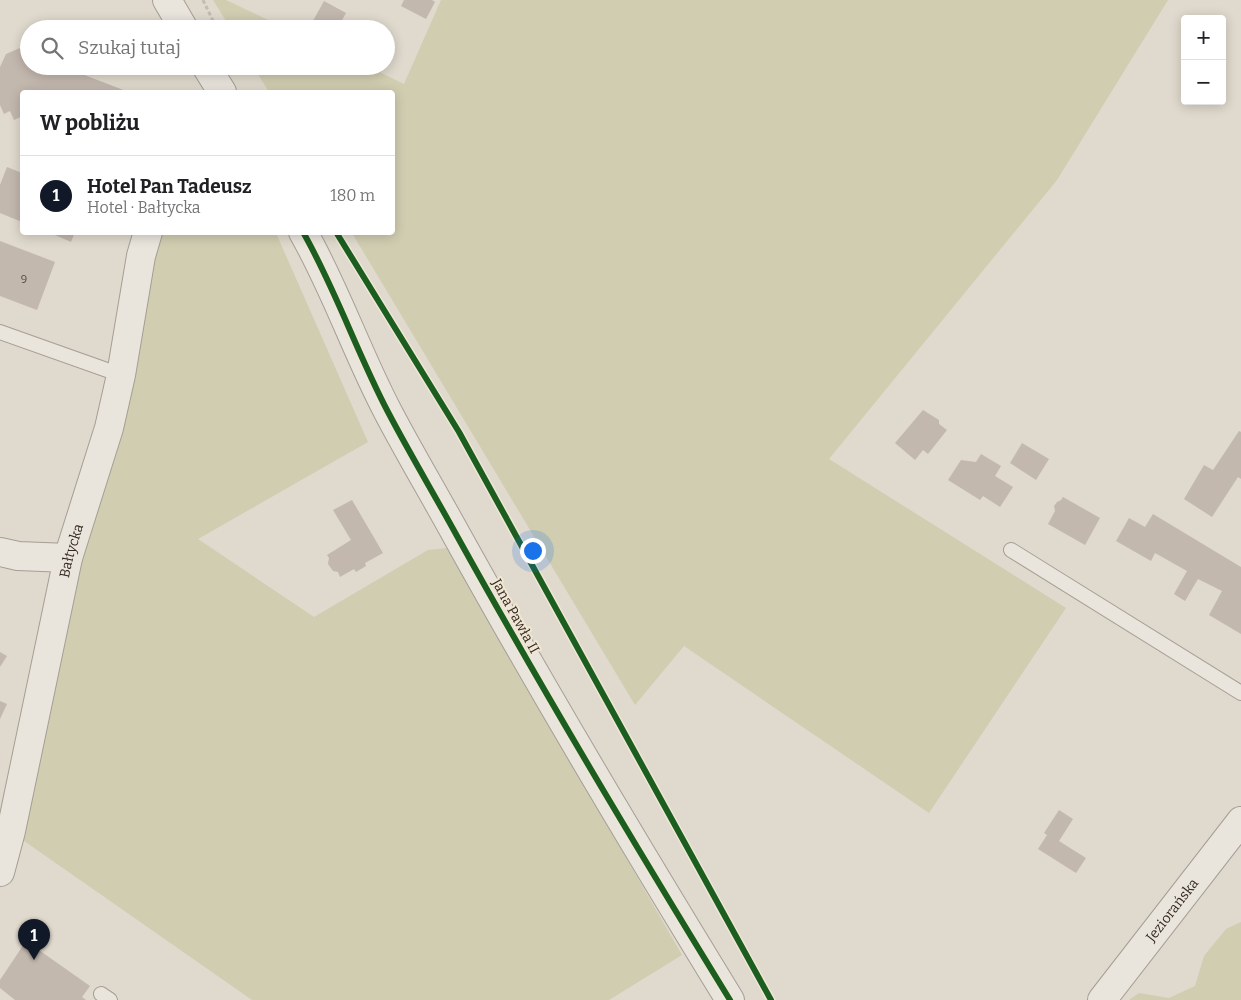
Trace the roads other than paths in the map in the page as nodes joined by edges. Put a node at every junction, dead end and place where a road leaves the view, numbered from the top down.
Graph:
1 (167, 0) edge
2 (179, 20) edge
3 (212, 75) edge
4 (221, 90) edge
5 (147, 235) edge
6 (304, 235) edge
7 (0, 332) edge
8 (121, 375) junction
9 (1011, 550) dead end
10 (0, 552) edge
11 (68, 558) junction
12 (1241, 693) edge
13 (1241, 821) edge
14 (6, 827) edge
15 (0, 872) edge
16 (730, 1000) edge
17 (1102, 1000) edge

1 - 2 street
3 - 4 street
5 - 8 street, Bałtycka
6 - 16 street, Jana Pawła II
7 - 8 lane
8 - 11 street, Bałtycka
9 - 12 lane
10 - 11 street
11 - 14 street, Bałtycka
13 - 17 street, Jeziorańska
14 - 15 street, Bałtycka

